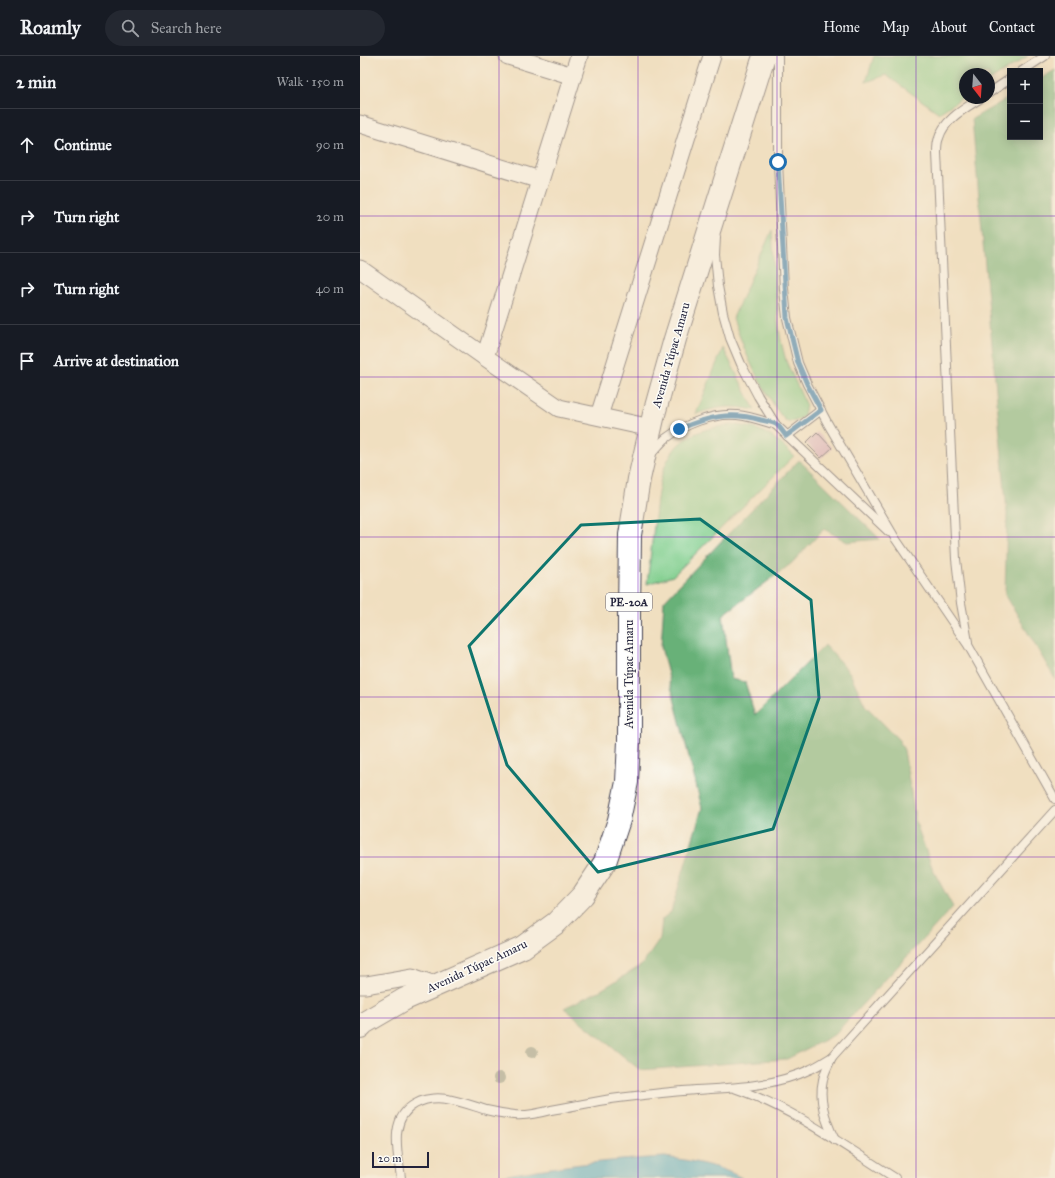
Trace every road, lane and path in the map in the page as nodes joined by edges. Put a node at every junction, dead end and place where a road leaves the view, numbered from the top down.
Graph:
1 (508, 56) edge
2 (579, 56) edge
3 (712, 56) edge
4 (764, 56) edge
5 (778, 56) edge
6 (1045, 56) edge
7 (1027, 68) edge
8 (573, 76) junction
9 (1007, 81) edge
10 (995, 89) edge
11 (973, 104) edge
12 (360, 124) edge
13 (540, 180) junction
14 (716, 206) junction
15 (360, 269) edge
16 (485, 357) junction
17 (821, 410) junction
18 (599, 416) junction
19 (776, 424) junction
20 (651, 428) junction
21 (786, 436) junction
22 (642, 464) junction
23 (895, 538) junction
24 (968, 645) junction
25 (1055, 799) edge
26 (1055, 810) edge
27 (360, 985) edge
28 (435, 985) junction
29 (360, 1027) edge
30 (832, 1057) junction
31 (733, 1088) junction
32 (835, 1140) junction
33 (401, 1178) edge
34 (895, 1178) edge

1 - 8 street
2 - 8 street
3 - 18 street
4 - 14 highway, Avenida Túpac Amaru / PE-20A
5 - 17 lane
6 - 7 lane
8 - 13 street
9 - 10 lane
11 - 24 lane
12 - 13 street
13 - 16 street
14 - 19 lane
14 - 20 highway, Avenida Túpac Amaru / PE-20A
15 - 16 street
16 - 18 street
17 - 21 lane
17 - 23 lane
18 - 20 street
19 - 21 lane
19 - 22 lane
20 - 22 highway, Avenida Túpac Amaru / PE-20A
21 - 23 lane
22 - 28 highway, Avenida Túpac Amaru / PE-20A
23 - 24 lane
24 - 25 lane
26 - 30 lane
27 - 28 street
28 - 29 highway, Avenida Túpac Amaru / PE-20A
30 - 31 lane
30 - 32 lane
31 - 32 lane
31 - 33 lane
32 - 34 lane

